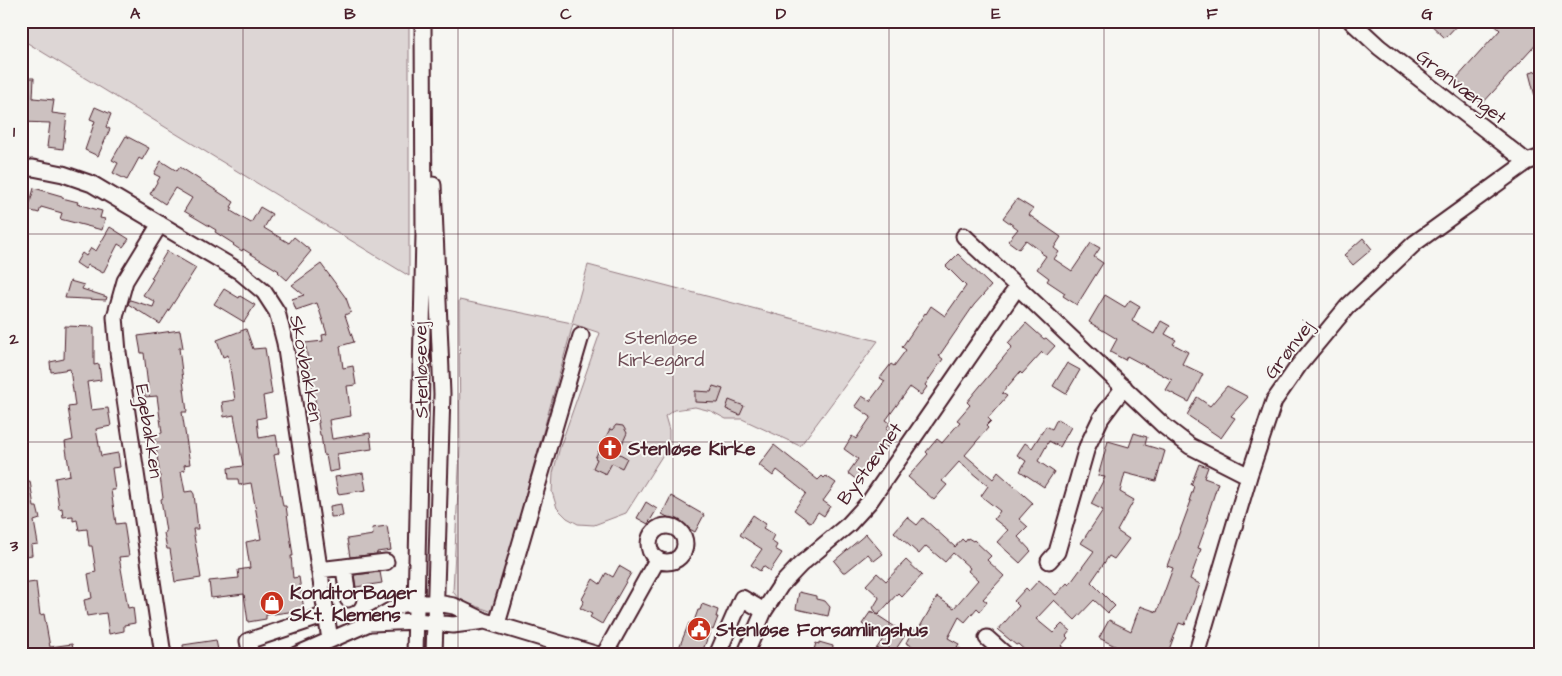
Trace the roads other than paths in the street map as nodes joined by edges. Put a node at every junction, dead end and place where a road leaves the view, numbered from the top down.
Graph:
1 (424, 21) edge
2 (1351, 21) edge
3 (425, 84) junction
4 (1534, 159) edge
5 (21, 169) edge
6 (160, 224) junction
7 (964, 236) dead end
8 (1018, 286) junction
9 (582, 336) dead end
10 (1124, 388) junction
11 (1249, 476) junction
12 (657, 560) dead end
13 (1049, 561) dead end
14 (386, 562) dead end
15 (344, 567) junction
16 (319, 570) junction
17 (348, 599) dead end
18 (417, 603) junction
19 (437, 603) junction
20 (764, 611) junction
21 (326, 615) junction
22 (417, 621) junction
23 (436, 623) junction
24 (491, 623) junction
25 (367, 624) junction
26 (987, 638) dead end
27 (330, 640) junction
28 (163, 655) edge
29 (251, 655) edge
30 (296, 655) edge
31 (415, 655) edge
32 (434, 655) edge
33 (598, 655) edge
34 (604, 655) edge
35 (717, 655) edge
36 (745, 655) edge
37 (1006, 655) edge
38 (1196, 655) edge

1 - 3 street, Stenløsevej
2 - 4 street, Grønvænget
3 - 18 street, Stenløsevej
3 - 19 street, Stenløsevej
4 - 11 street, Grønvej
5 - 6 street, Skovbakken
6 - 16 street, Skovbakken
6 - 28 street, Egebakken
7 - 8 street
8 - 10 street
8 - 20 street, Bystævnet
9 - 24 street
10 - 11 street
10 - 13 street
11 - 38 street, Grønvej
12 - 34 street
14 - 15 street
15 - 16 street
15 - 17 street
16 - 21 street, Skovbakken
18 - 19 street
18 - 22 street, Stenløsevej
18 - 25 street
19 - 23 street, Stenløsevej
19 - 24 street
20 - 35 street
20 - 36 street, Bystævnet
21 - 27 street, Skovbakken
21 - 29 street
22 - 23 street
22 - 25 street
22 - 31 street, Stenløsevej
23 - 24 street
23 - 32 street, Stenløsevej
24 - 33 street
25 - 27 street
26 - 37 street
27 - 30 street

